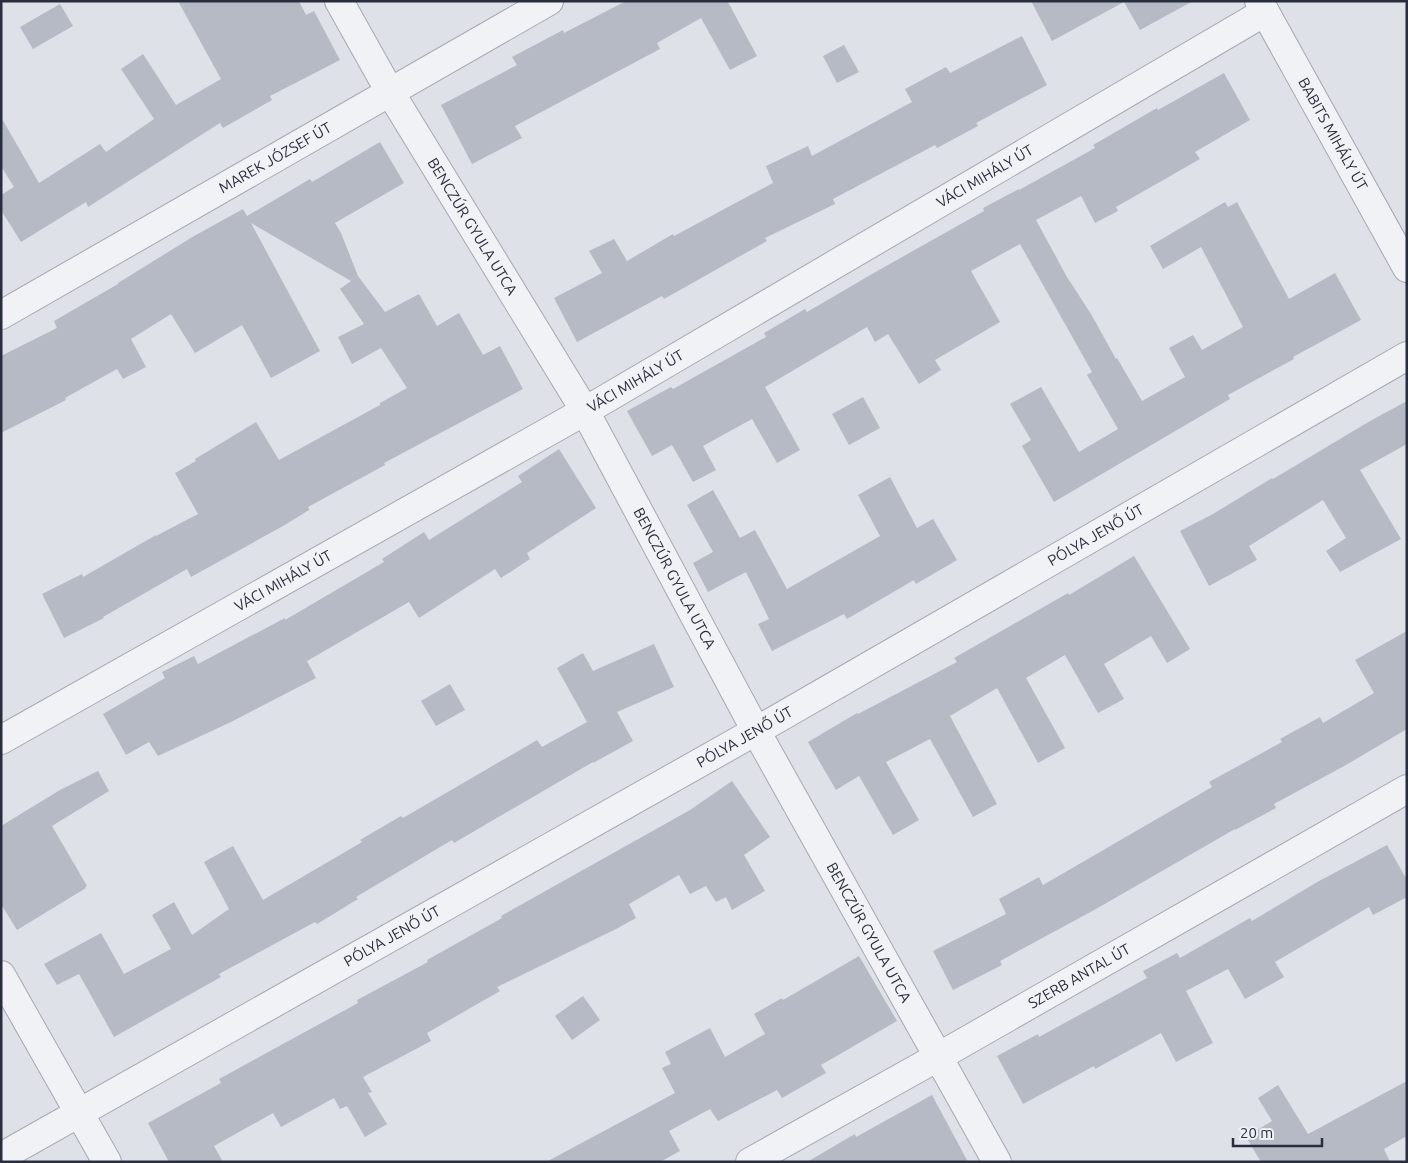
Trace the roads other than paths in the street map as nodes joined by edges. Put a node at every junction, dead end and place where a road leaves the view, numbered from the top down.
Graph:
1 (339, 1) edge
2 (549, 1) edge
3 (1262, 7) edge
4 (390, 92) junction
5 (1407, 268) edge
6 (1, 316) edge
7 (1407, 356) edge
8 (585, 411) junction
9 (756, 731) junction
10 (1, 740) edge
11 (1407, 789) edge
12 (1, 975) edge
13 (938, 1057) junction
14 (78, 1113) junction
15 (1, 1157) edge
16 (107, 1162) edge
17 (750, 1162) edge
18 (997, 1162) edge

1 - 4 street, BENCZÚR GYULA UTCA
2 - 4 street, MAREK JÓZSEF ÚT
3 - 5 street, BABITS MIHÁLY ÚT
3 - 8 street, VÁCI MIHÁLY ÚT
4 - 6 street, MAREK JÓZSEF ÚT
4 - 8 street, BENCZÚR GYULA UTCA
7 - 9 street, PÓLYA JENŐ ÚT
8 - 9 street, BENCZÚR GYULA UTCA
8 - 10 street, VÁCI MIHÁLY ÚT
9 - 13 street, BENCZÚR GYULA UTCA
9 - 14 street, PÓLYA JENŐ ÚT
11 - 13 street, SZERB ANTAL ÚT
12 - 14 street
13 - 17 street, SZERB ANTAL ÚT
13 - 18 street, BENCZÚR GYULA UTCA
14 - 15 street, PÓLYA JENŐ ÚT
14 - 16 street

